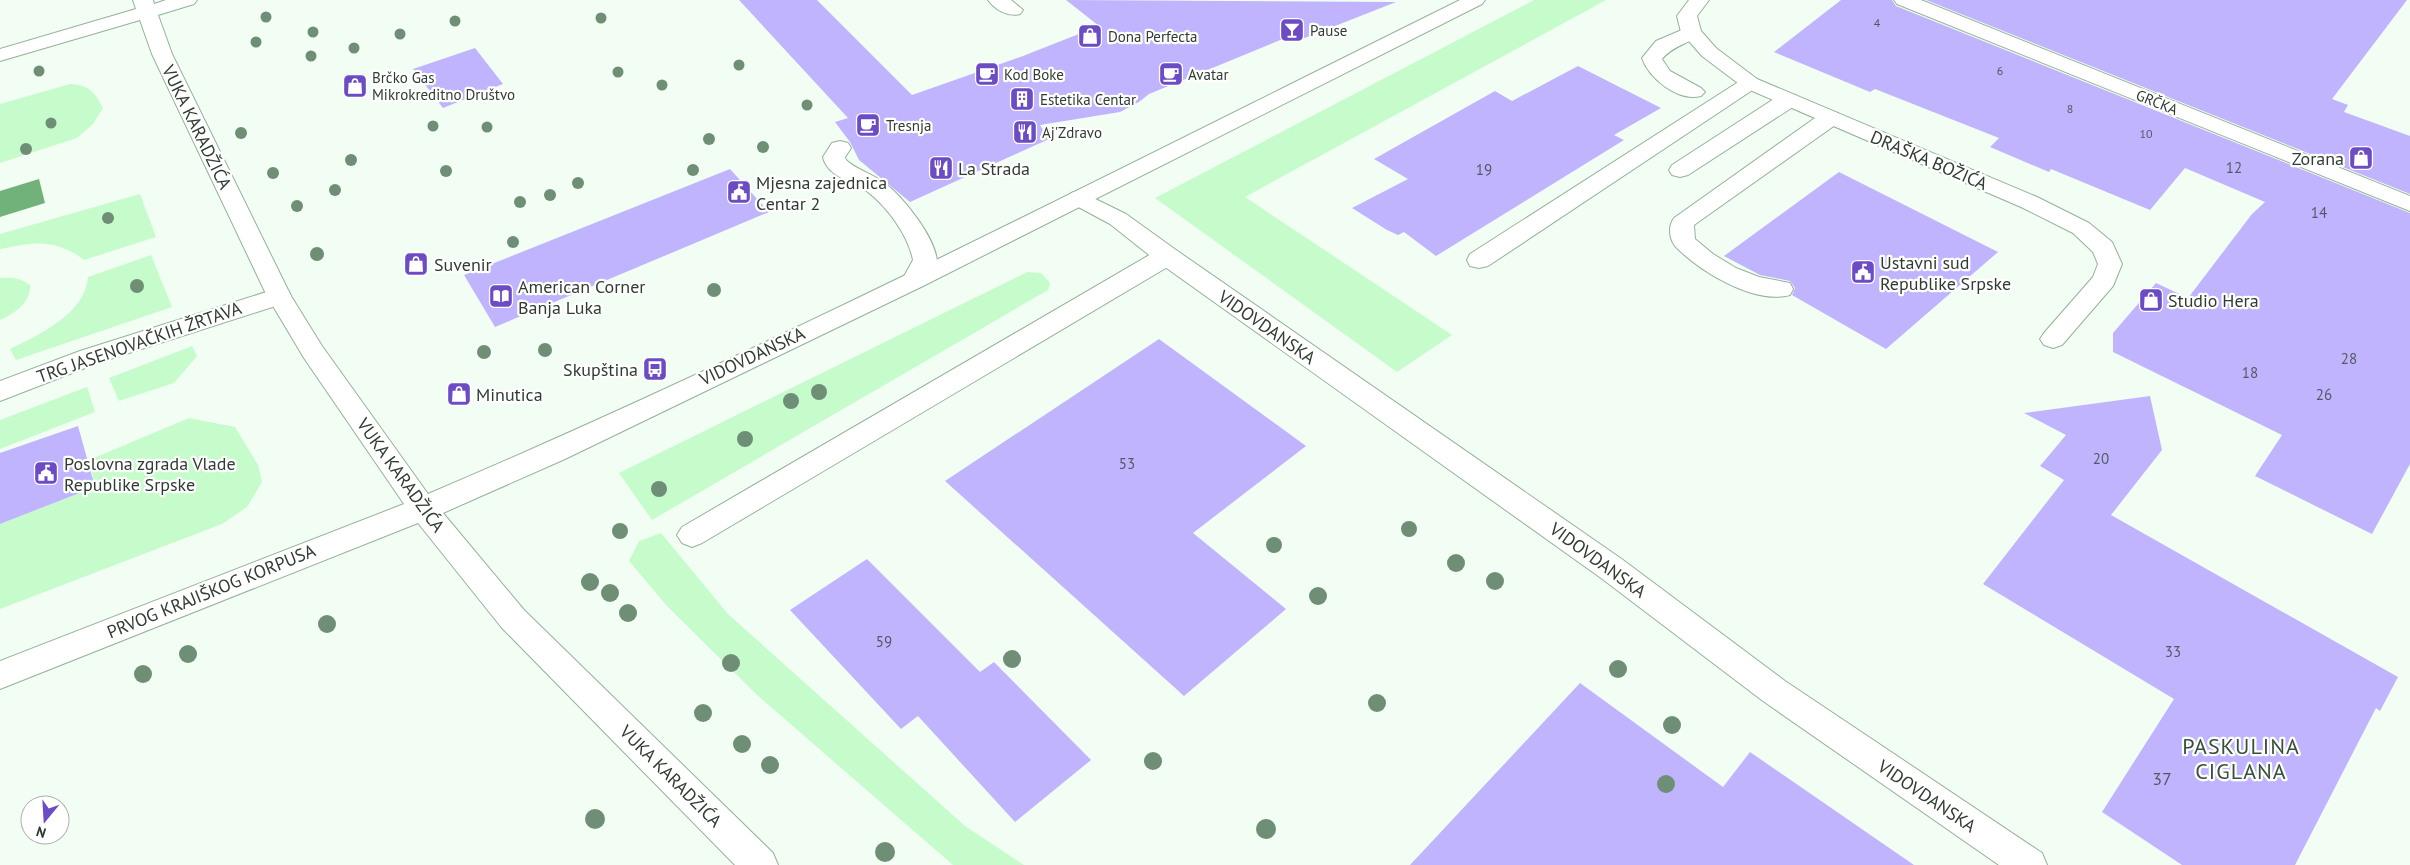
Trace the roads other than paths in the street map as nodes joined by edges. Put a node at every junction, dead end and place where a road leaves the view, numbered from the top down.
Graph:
1 (187, 0) edge
2 (1475, 0) edge
3 (1699, 0) edge
4 (1904, 0) edge
5 (145, 6) edge
6 (1691, 32) junction
7 (0, 55) edge
8 (1750, 83) junction
9 (1694, 92) dead end
10 (1788, 100) junction
11 (1830, 118) junction
12 (840, 148) dead end
13 (1680, 170) dead end
14 (1079, 198) junction
15 (2410, 204) edge
16 (1166, 256) junction
17 (1479, 260) dead end
18 (914, 280) junction
19 (1781, 289) dead end
20 (279, 296) junction
21 (2054, 339) dead end
22 (0, 391) edge
23 (422, 509) junction
24 (692, 535) dead end
25 (0, 675) edge
26 (760, 865) edge
27 (2029, 865) edge

1 - 5 main road
2 - 14 main road, VIDOVDANSKA
3 - 6 main road
4 - 15 main road, GRČKA
5 - 7 main road
5 - 20 main road, VUKA KARADŽIĆA
6 - 8 main road, DRAŠKA BOŽIĆA
6 - 9 main road
8 - 10 main road, DRAŠKA BOŽIĆA
8 - 17 main road
10 - 11 main road, DRAŠKA BOŽIĆA
10 - 13 main road
11 - 19 main road
11 - 21 main road, DRAŠKA BOŽIĆA
12 - 18 main road
14 - 16 main road, VIDOVDANSKA
14 - 18 main road, VIDOVDANSKA
16 - 24 main road
16 - 27 main road, VIDOVDANSKA
18 - 23 main road, VIDOVDANSKA
20 - 22 main road, TRG JASENOVAČKIH ŽRTAVA
20 - 23 main road, VUKA KARADŽIĆA
23 - 25 main road, PRVOG KRAJIŠKOG KORPUSA
23 - 26 main road, VUKA KARADŽIĆA

